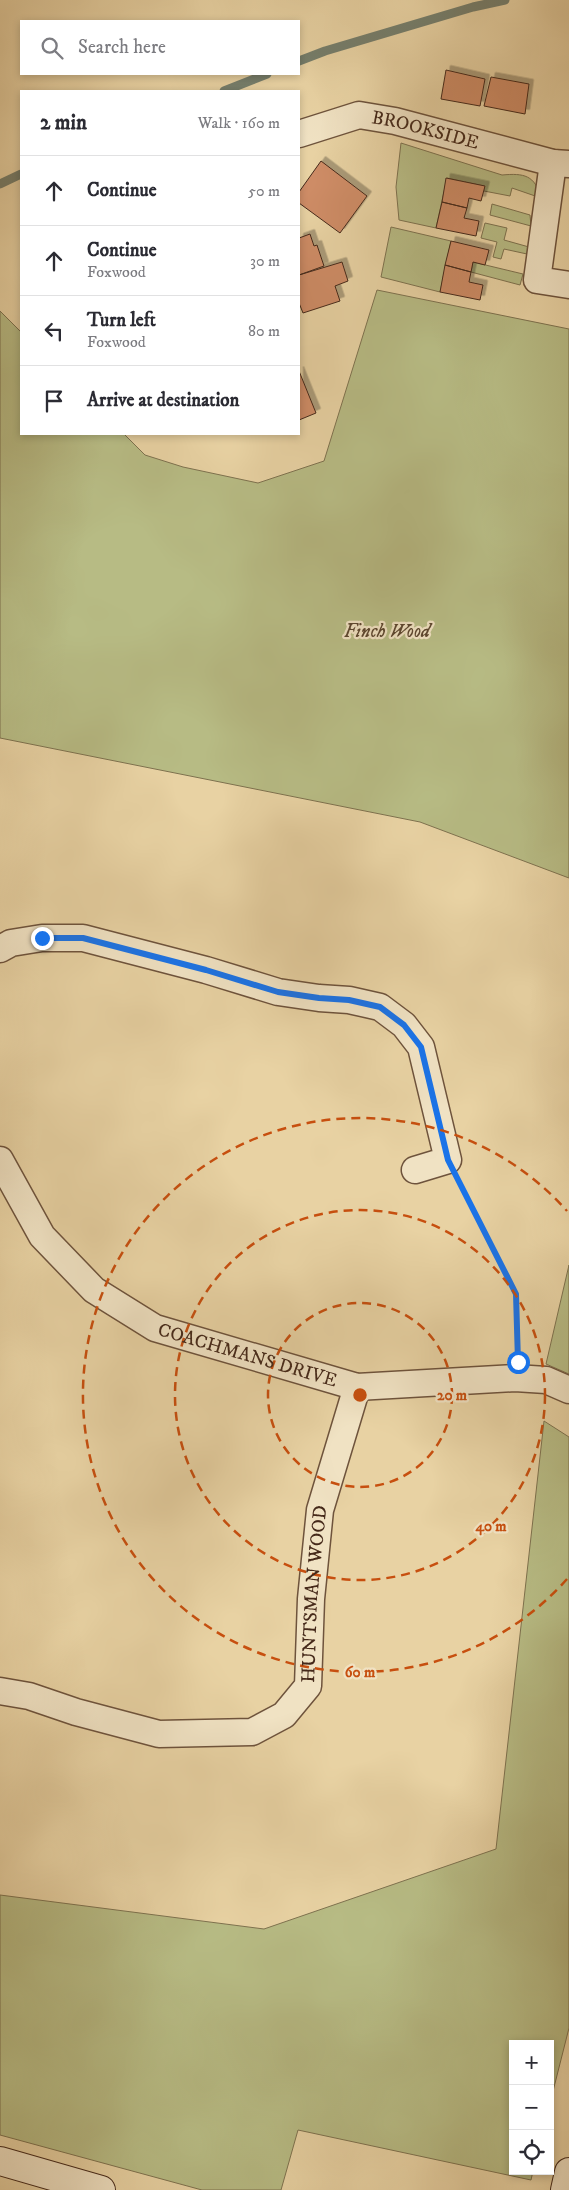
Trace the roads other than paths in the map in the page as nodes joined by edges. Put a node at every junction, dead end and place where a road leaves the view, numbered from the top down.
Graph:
1 (300, 134) edge
2 (561, 163) edge
3 (569, 285) edge
4 (0, 949) edge
5 (0, 1160) edge
6 (415, 1170) dead end
7 (357, 1387) junction
8 (569, 1390) edge
9 (0, 1691) edge
10 (0, 2161) edge
11 (569, 2172) edge
12 (101, 2190) edge
13 (565, 2190) edge

1 - 2 street, BROOKSIDE
2 - 3 street, BROOKSIDE
4 - 6 street
5 - 7 street, COACHMANS DRIVE
7 - 8 street, COACHMANS DRIVE
7 - 9 street, HUNTSMAN WOOD
10 - 12 street
11 - 13 street

